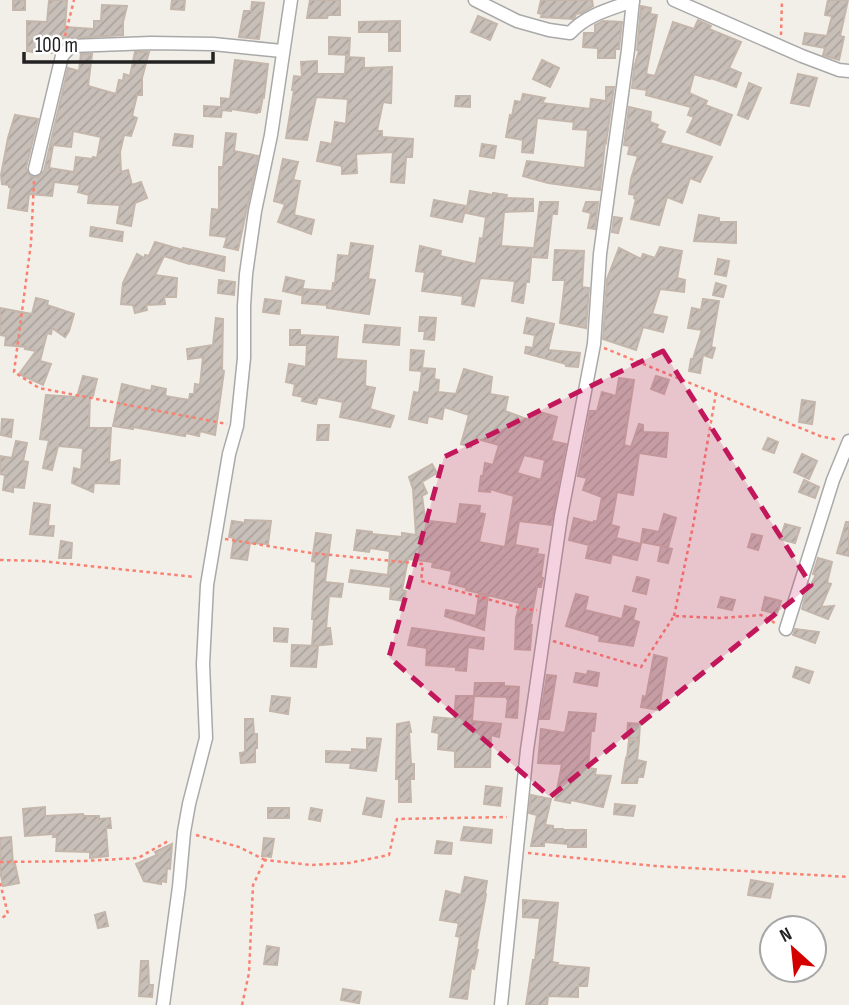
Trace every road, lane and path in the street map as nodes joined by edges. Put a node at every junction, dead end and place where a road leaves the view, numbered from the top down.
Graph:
1 (74, 0) edge
2 (291, 0) edge
3 (475, 0) edge
4 (633, 0) edge
5 (674, 0) edge
6 (782, 0) edge
7 (780, 45) junction
8 (67, 50) junction
9 (282, 51) junction
10 (849, 71) edge
11 (35, 169) joint
12 (594, 344) junction
13 (716, 393) junction
14 (237, 426) junction
15 (849, 442) edge
16 (215, 537) junction
17 (0, 560) edge
18 (209, 578) junction
19 (547, 611) junction
20 (674, 616) junction
21 (786, 629) joint
22 (543, 638) junction
23 (521, 817) junction
24 (184, 832) junction
25 (517, 852) junction
26 (265, 860) junction
27 (0, 862) edge
28 (849, 877) edge
29 (0, 883) edge
30 (0, 919) edge
31 (163, 1005) edge
32 (242, 1005) edge
33 (501, 1005) edge

1 - 8 path
2 - 9 street
3 - 4 street
4 - 12 street
5 - 7 street
6 - 7 path
7 - 10 street
8 - 9 street
8 - 11 street
9 - 14 street
11 - 14 path
12 - 13 path
12 - 19 street
13 - 15 path
13 - 20 path
14 - 16 street
15 - 21 street
16 - 18 street
16 - 19 path
17 - 18 path
18 - 24 street
19 - 22 street
20 - 21 path
20 - 22 path
22 - 23 street
23 - 25 street
23 - 26 path
24 - 26 path
24 - 27 path
24 - 31 street
25 - 28 path
25 - 33 street
26 - 32 path
29 - 30 path

